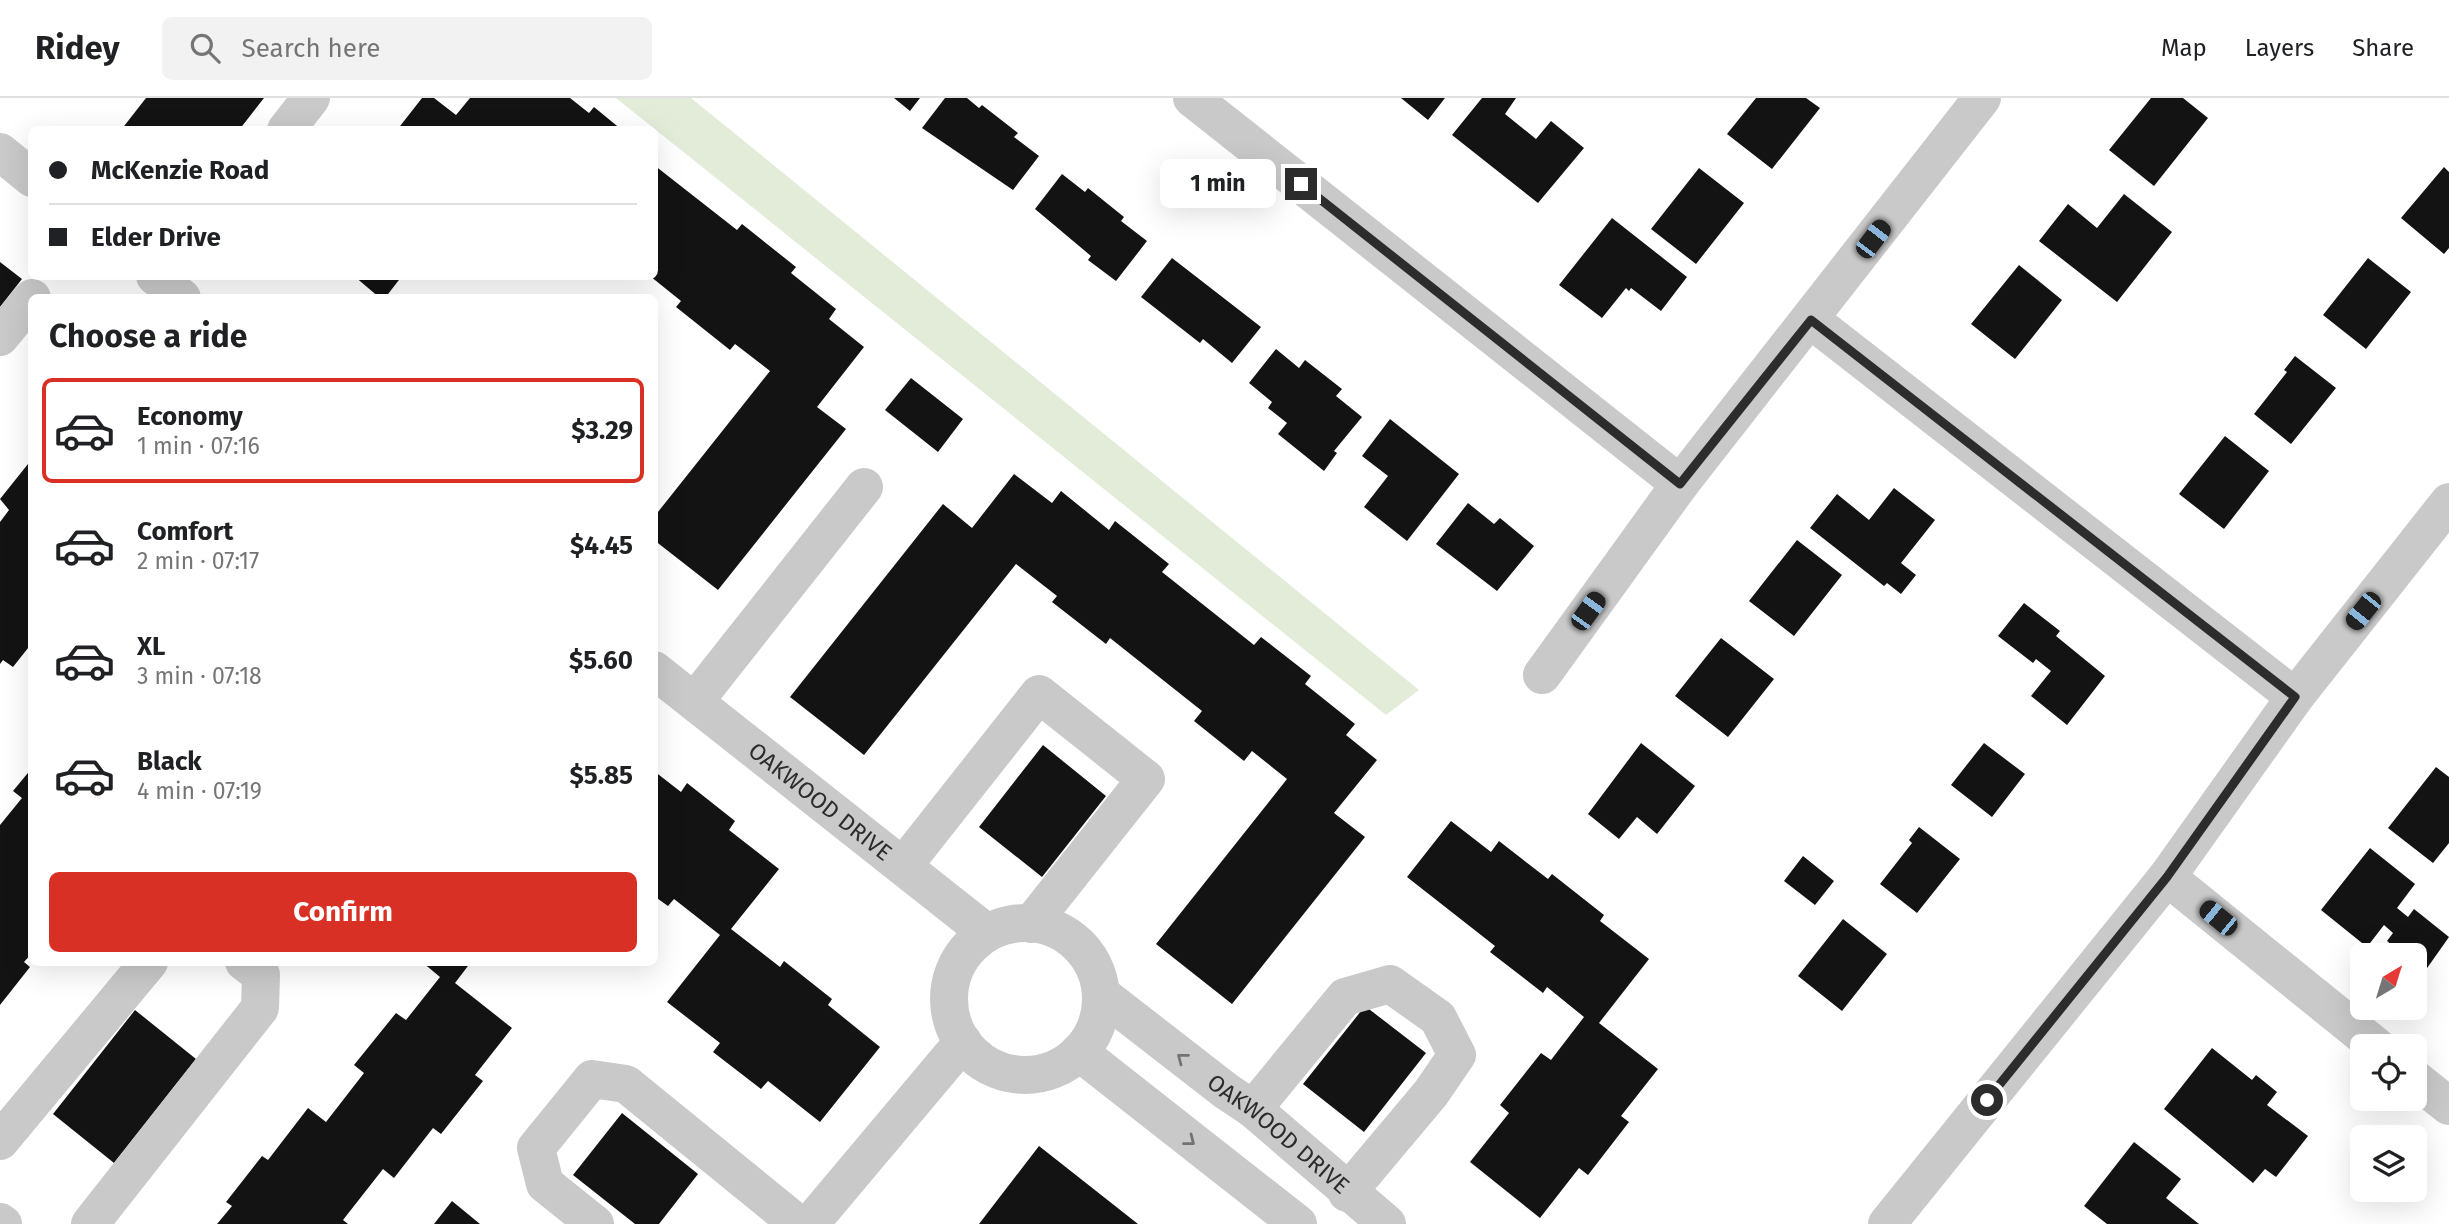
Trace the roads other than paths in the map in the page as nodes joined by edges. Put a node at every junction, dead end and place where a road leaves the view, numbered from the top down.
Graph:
1 (311, 98) edge
2 (1192, 98) edge
3 (1982, 98) edge
4 (289, 126) edge
5 (0, 152) edge
6 (28, 175) edge
7 (46, 280) edge
8 (35, 294) edge
9 (28, 303) edge
10 (1811, 320) junction
11 (0, 337) edge
12 (1680, 484) junction
13 (864, 488) dead end
14 (2449, 502) edge
15 (658, 673) edge
16 (1542, 675) dead end
17 (2295, 697) junction
18 (695, 701) junction
19 (904, 865) junction
20 (2167, 877) junction
21 (1031, 924) junction
22 (987, 933) junction
23 (146, 966) edge
24 (249, 966) edge
25 (1101, 995) junction
26 (2360, 1034) edge
27 (963, 1042) junction
28 (1079, 1052) junction
29 (2427, 1089) edge
30 (2449, 1106) edge
31 (1253, 1109) junction
32 (0, 1141) edge
33 (1299, 1150) junction
34 (1347, 1193) junction
35 (1265, 1198) junction
36 (90, 1224) edge
37 (596, 1224) edge
38 (798, 1224) edge
39 (810, 1224) edge
40 (1298, 1224) edge
41 (1387, 1224) edge
42 (1887, 1224) edge

1 - 4 street
2 - 12 street
3 - 10 street
5 - 6 street
7 - 8 street
9 - 11 street
10 - 12 street
10 - 17 street
12 - 16 street
13 - 18 street
14 - 17 street
15 - 18 street, OAKWOOD DRIVE
17 - 20 street
18 - 19 street, OAKWOOD DRIVE
19 - 21 street
19 - 22 street, OAKWOOD DRIVE
20 - 26 street
20 - 42 street
21 - 22 street
21 - 25 street
22 - 27 street
23 - 32 street
24 - 36 street
25 - 28 street
31 -> 25 street, OAKWOOD DRIVE
27 - 28 street
27 - 39 street
28 -> 35 street
29 - 30 street
31 - 33 street, OAKWOOD DRIVE
31 - 34 street
33 - 34 street, OAKWOOD DRIVE
33 - 35 street
34 - 41 street, OAKWOOD DRIVE
35 - 40 street
37 - 38 street

